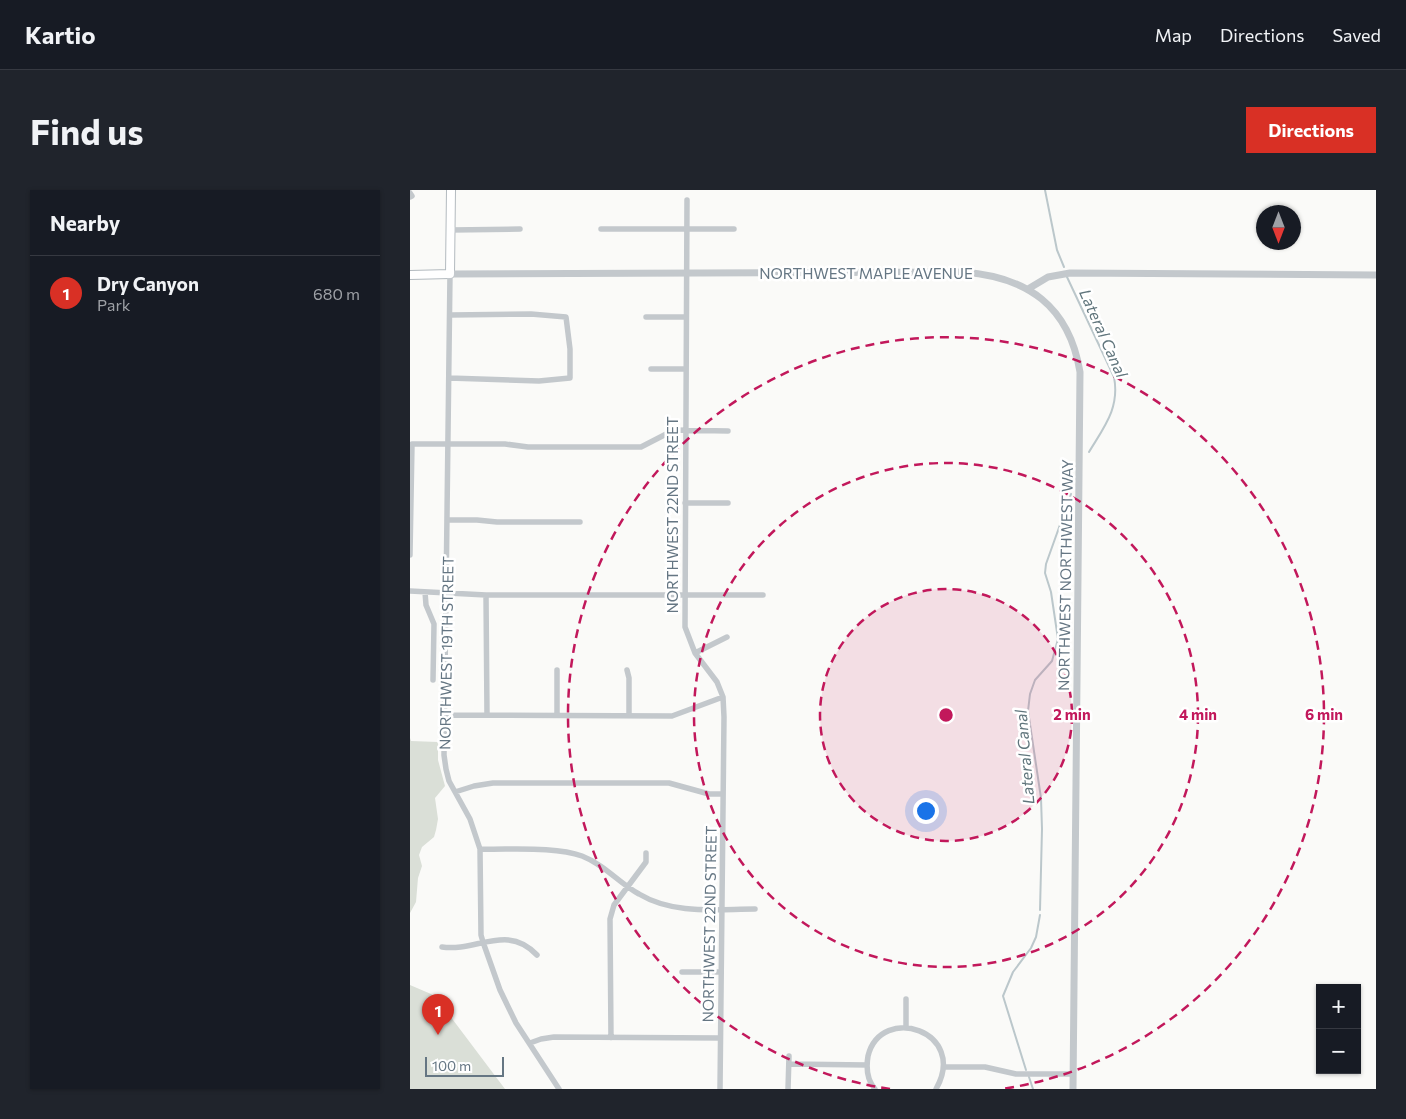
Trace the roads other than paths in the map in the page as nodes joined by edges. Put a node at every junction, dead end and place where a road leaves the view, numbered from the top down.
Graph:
1 (451, 190) edge
2 (410, 193) edge
3 (410, 198) edge
4 (687, 200) dead end
5 (520, 229) dead end
6 (601, 229) dead end
7 (687, 229) junction
8 (734, 229) dead end
9 (451, 230) junction
10 (686, 272) junction
11 (410, 274) edge
12 (450, 274) junction
13 (1376, 275) edge
14 (1028, 289) junction
15 (450, 315) junction
16 (646, 317) dead end
17 (686, 317) junction
18 (651, 369) dead end
19 (686, 369) junction
20 (449, 378) junction
21 (685, 431) junction
22 (728, 431) dead end
23 (448, 444) junction
24 (410, 482) edge
25 (684, 503) junction
26 (728, 503) dead end
27 (447, 520) junction
28 (580, 522) dead end
29 (410, 555) edge
30 (410, 591) edge
31 (424, 592) junction
32 (446, 592) junction
33 (684, 594) junction
34 (486, 595) junction
35 (762, 596) dead end
36 (727, 637) dead end
37 (695, 652) junction
38 (557, 670) dead end
39 (627, 670) dead end
40 (433, 680) dead end
41 (723, 697) junction
42 (445, 715) junction
43 (487, 715) junction
44 (557, 715) junction
45 (630, 716) junction
46 (455, 792) junction
47 (723, 794) junction
48 (480, 849) junction
49 (646, 853) dead end
50 (628, 886) junction
51 (722, 909) junction
52 (755, 909) dead end
53 (482, 942) junction
54 (442, 947) dead end
55 (537, 955) dead end
56 (682, 972) dead end
57 (721, 972) junction
58 (906, 998) dead end
59 (906, 1028) junction
60 (611, 1038) junction
61 (720, 1038) junction
62 (530, 1043) junction
63 (789, 1056) dead end
64 (789, 1064) junction
65 (867, 1065) junction
66 (944, 1067) junction
67 (1073, 1074) junction
68 (559, 1089) edge
69 (720, 1089) edge
70 (788, 1089) edge
71 (875, 1089) edge
72 (936, 1089) edge
73 (1073, 1089) edge

1 - 9 main road, NORTHWEST 19TH STREET
2 - 3 street
4 - 7 street, NORTHWEST 22ND STREET
5 - 9 street
6 - 7 street
7 - 8 street
7 - 10 street, NORTHWEST 22ND STREET
9 - 12 main road, NORTHWEST 19TH STREET
10 - 12 street, NORTHWEST MAPLE AVENUE
10 - 14 street, NORTHWEST MAPLE AVENUE
10 - 17 street, NORTHWEST 22ND STREET
11 - 12 main road, NORTHWEST MAPLE AVENUE
12 - 15 street, NORTHWEST 19TH STREET
13 - 14 street
14 - 67 street, NORTHWEST NORTHWEST WAY
15 - 20 street, NORTHWEST 19TH STREET
15 - 20 street
16 - 17 street
17 - 19 street, NORTHWEST 22ND STREET
18 - 19 street
19 - 21 street, NORTHWEST 22ND STREET
20 - 23 street, NORTHWEST 19TH STREET
21 - 22 street
21 - 23 street
21 - 25 street, NORTHWEST 22ND STREET
23 - 24 street
23 - 27 street, NORTHWEST 19TH STREET
24 - 29 street
25 - 26 street
25 - 33 street, NORTHWEST 22ND STREET
27 - 28 street
27 - 32 street, NORTHWEST 19TH STREET
30 - 31 street
31 - 32 street
31 - 40 street
32 - 34 street
32 - 42 street, NORTHWEST 19TH STREET
33 - 34 street
33 - 35 street
33 - 37 street, NORTHWEST 22ND STREET
34 - 43 street
36 - 37 street
37 - 41 street, NORTHWEST 22ND STREET
38 - 44 street
39 - 45 street
41 - 45 street
41 - 47 street, NORTHWEST 22ND STREET
42 - 43 street
42 - 46 street, NORTHWEST 19TH STREET
43 - 44 street
44 - 45 street
46 - 47 street
46 - 48 street, NORTHWEST 19TH STREET
47 - 51 street, NORTHWEST 22ND STREET
48 - 50 street
48 - 53 street, NORTHWEST 19TH STREET
49 - 50 street
50 - 51 street
50 - 60 street
51 - 52 street
51 - 57 street, NORTHWEST 22ND STREET
53 - 54 street
53 - 55 street
53 - 62 street, NORTHWEST 19TH STREET
56 - 57 street
57 - 61 street, NORTHWEST 22ND STREET
58 - 59 street
59 - 65 street
59 - 66 street
60 - 61 street
60 - 62 street
61 - 69 street, NORTHWEST 22ND STREET
62 - 68 street, NORTHWEST 19TH STREET
63 - 64 street
64 - 65 street
64 - 70 street
65 - 71 street
66 - 67 street
66 - 72 street
67 - 73 street, NORTHWEST NORTHWEST WAY

